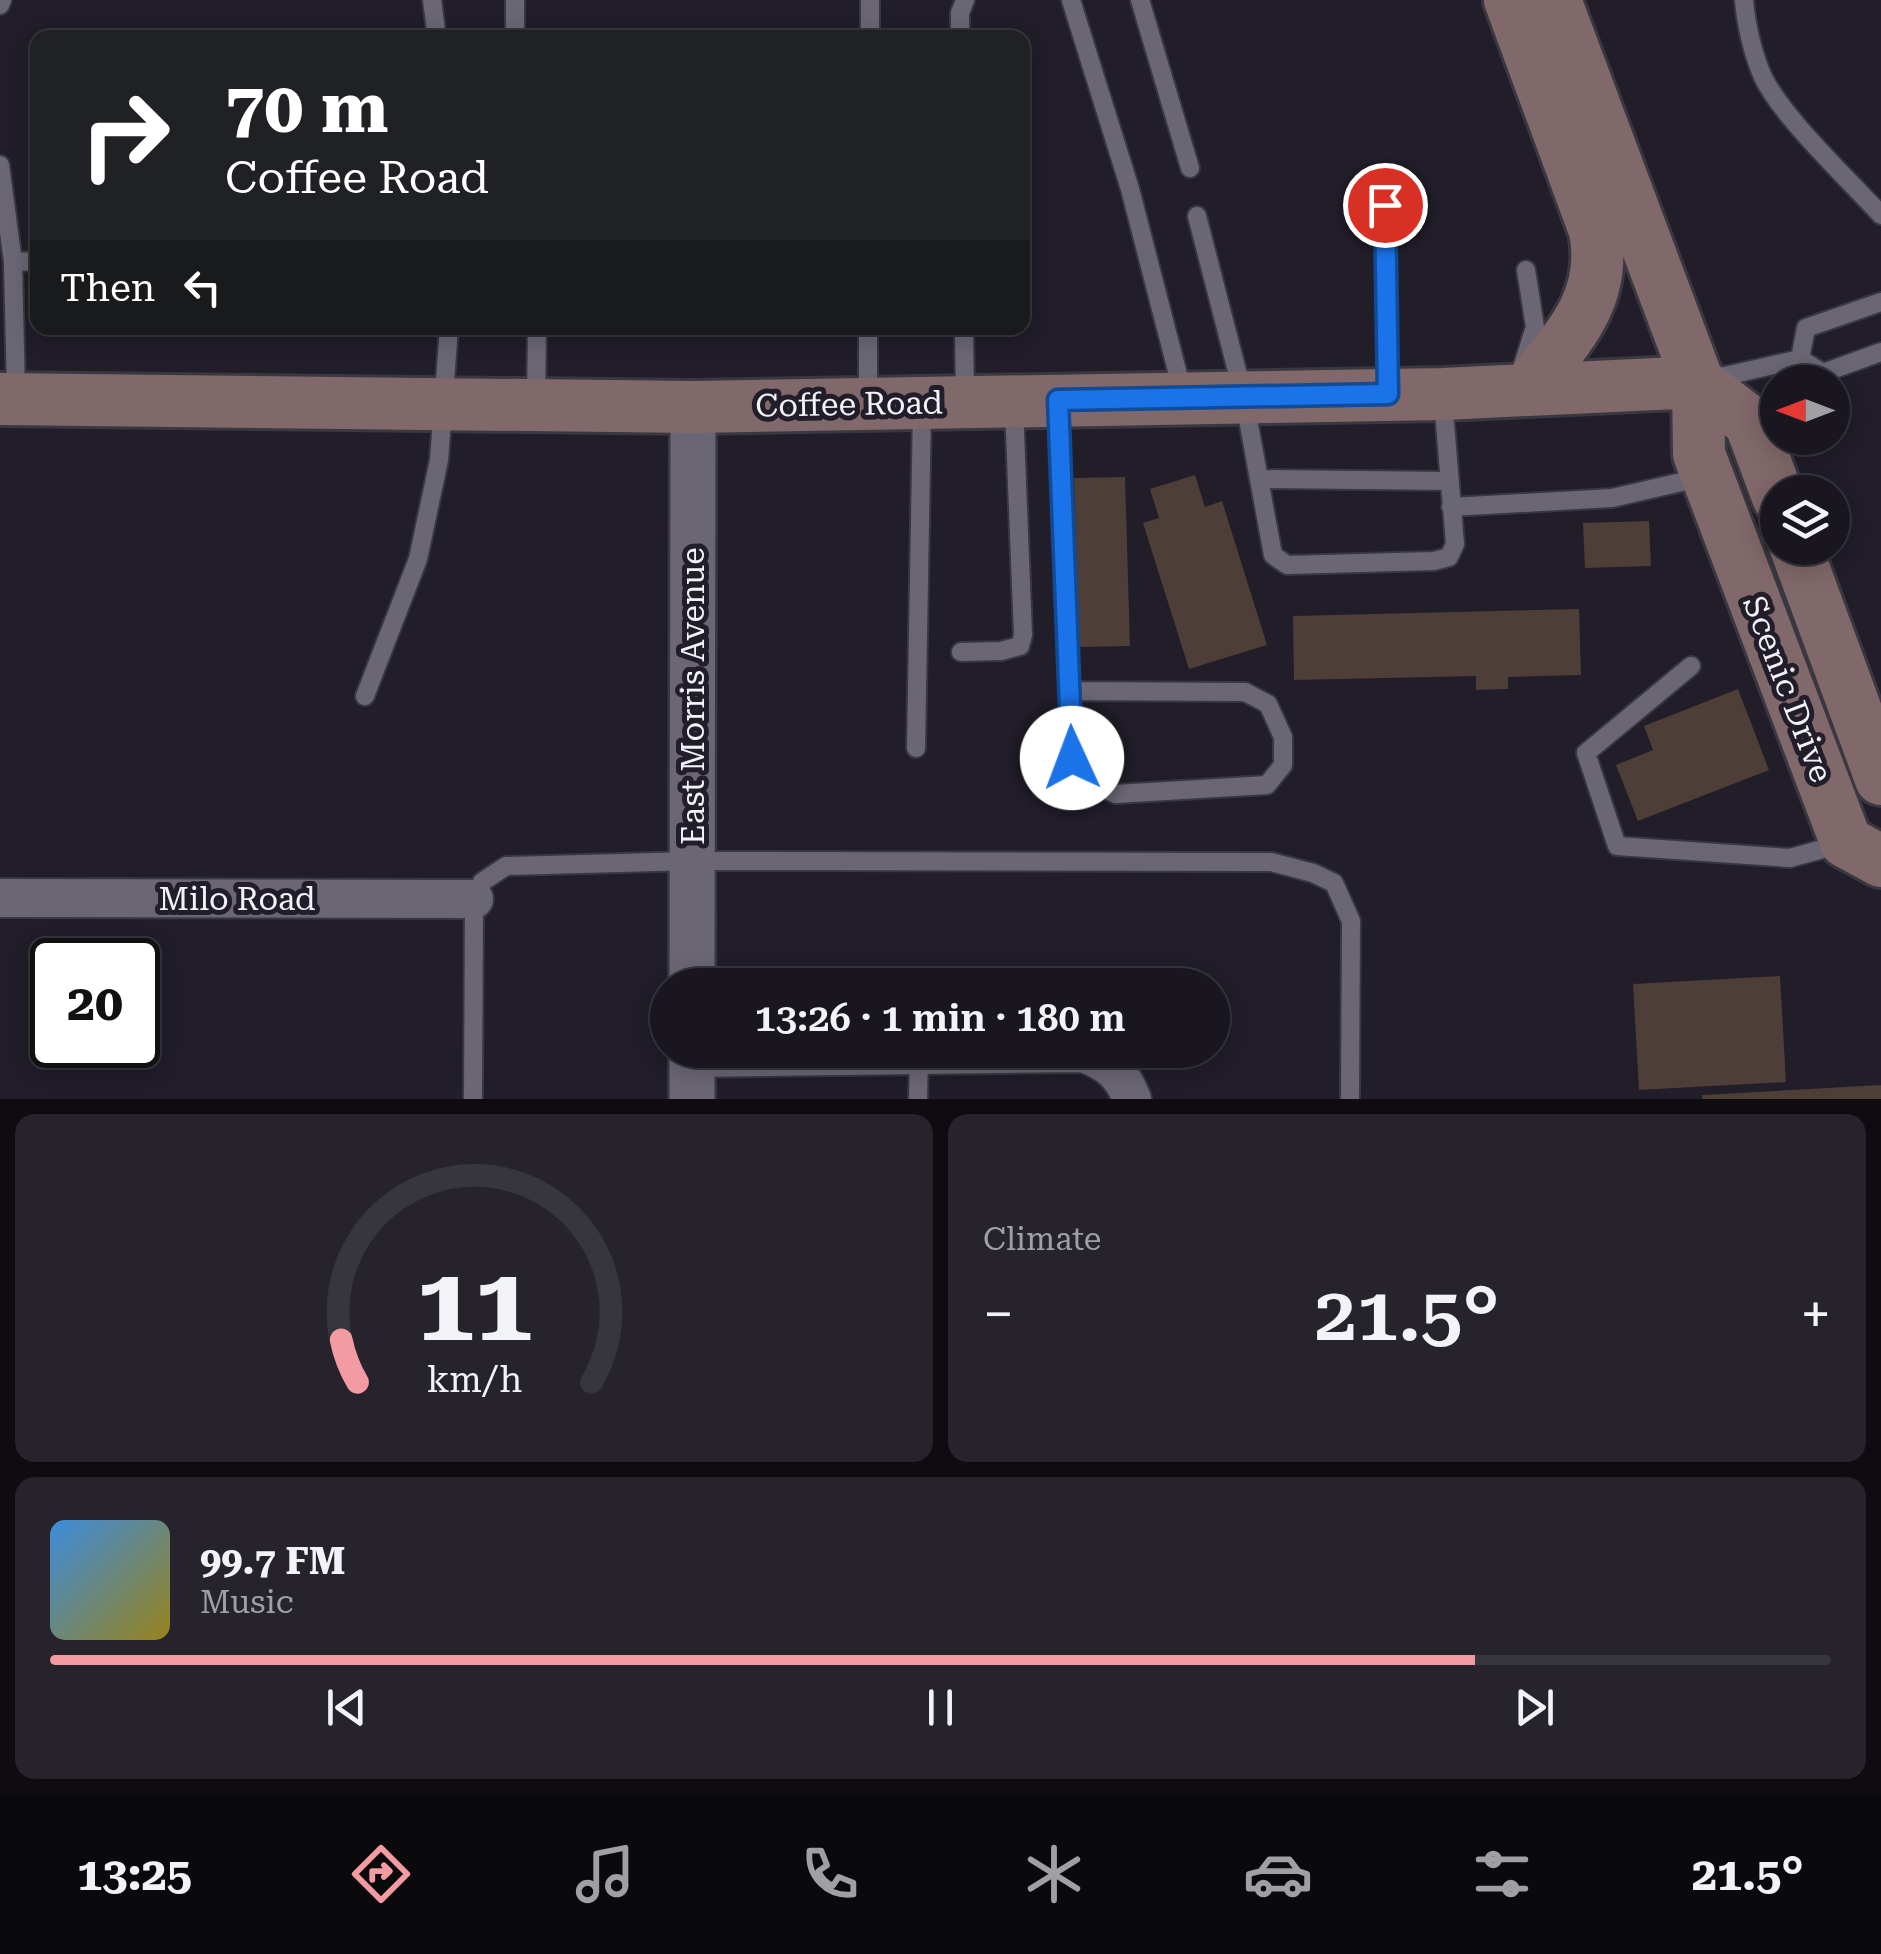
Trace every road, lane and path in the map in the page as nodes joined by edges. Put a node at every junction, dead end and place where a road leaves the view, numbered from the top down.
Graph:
1 (432, 0) edge
2 (515, 0) edge
3 (965, 0) edge
4 (1071, 0) edge
5 (1140, 0) edge
6 (1510, 0) edge
7 (1555, 0) edge
8 (1744, 0) edge
9 (870, 1) edge
10 (436, 30) edge
11 (515, 30) edge
12 (870, 30) edge
13 (960, 30) edge
14 (0, 165) edge
15 (1190, 168) dead end
16 (1385, 205) dead end
17 (1881, 215) edge
18 (1197, 216) dead end
19 (30, 261) edge
20 (12, 262) junction
21 (1526, 270) dead end
22 (1881, 302) edge
23 (449, 335) edge
24 (537, 335) edge
25 (868, 335) edge
26 (966, 335) edge
27 (1881, 352) edge
28 (1800, 359) junction
29 (1698, 382) junction
30 (1521, 390) junction
31 (1388, 394) junction
32 (1442, 394) junction
33 (1184, 398) junction
34 (1244, 398) junction
35 (8, 399) edge
36 (990, 402) junction
37 (445, 404) junction
38 (868, 404) junction
39 (536, 406) junction
40 (693, 407) junction
41 (1770, 475) edge
42 (1708, 476) junction
43 (1260, 479) junction
44 (1449, 481) junction
45 (1451, 507) junction
46 (1802, 565) edge
47 (961, 652) dead end
48 (1692, 666) dead end
49 (1070, 692) junction
50 (364, 696) dead end
51 (916, 748) dead end
52 (1881, 779) edge
53 (1863, 852) edge
54 (692, 861) junction
55 (0, 898) edge
56 (474, 899) junction
57 (692, 968) edge
58 (918, 1068) edge
59 (1113, 1068) edge
60 (473, 1099) edge
61 (918, 1099) edge
62 (1132, 1099) edge
63 (1350, 1099) edge

1 - 10 lane
2 - 11 lane
3 - 13 lane
4 - 33 lane
5 - 15 lane
6 - 30 main road
7 - 29 main road, Scenic Drive
8 - 17 lane
9 - 12 lane
14 - 20 lane
16 - 31 lane
18 - 34 lane
19 - 20 lane
20 - 35 lane
21 - 30 lane
22 - 28 lane
23 - 37 lane
24 - 39 lane
25 - 38 lane
26 - 36 lane
27 - 28 lane
28 - 29 lane
29 - 30 main road, Coffee Road
29 - 41 main road
29 - 42 main road, Scenic Drive
30 - 32 main road, Coffee Road
31 - 32 main road, Coffee Road
31 - 34 main road, Coffee Road
32 - 44 lane
33 - 34 main road, Coffee Road
33 - 36 main road, Coffee Road
34 - 43 lane
35 - 37 main road, Coffee Road
36 - 38 main road, Coffee Road
36 - 47 lane
36 - 49 lane
36 - 51 lane
37 - 39 main road, Coffee Road
37 - 50 lane
38 - 40 main road, Coffee Road
39 - 40 main road, Coffee Road
40 - 54 street, East Morris Avenue
42 - 45 lane
42 - 53 main road, Scenic Drive
43 - 44 lane
43 - 45 lane
44 - 45 lane
46 - 52 main road, Scenic Drive
48 - 53 lane
49 - 49 lane
54 - 56 lane
54 - 57 street, East Morris Avenue
54 - 63 lane
55 - 56 street, Milo Road
56 - 60 lane
58 - 61 lane
59 - 62 street

